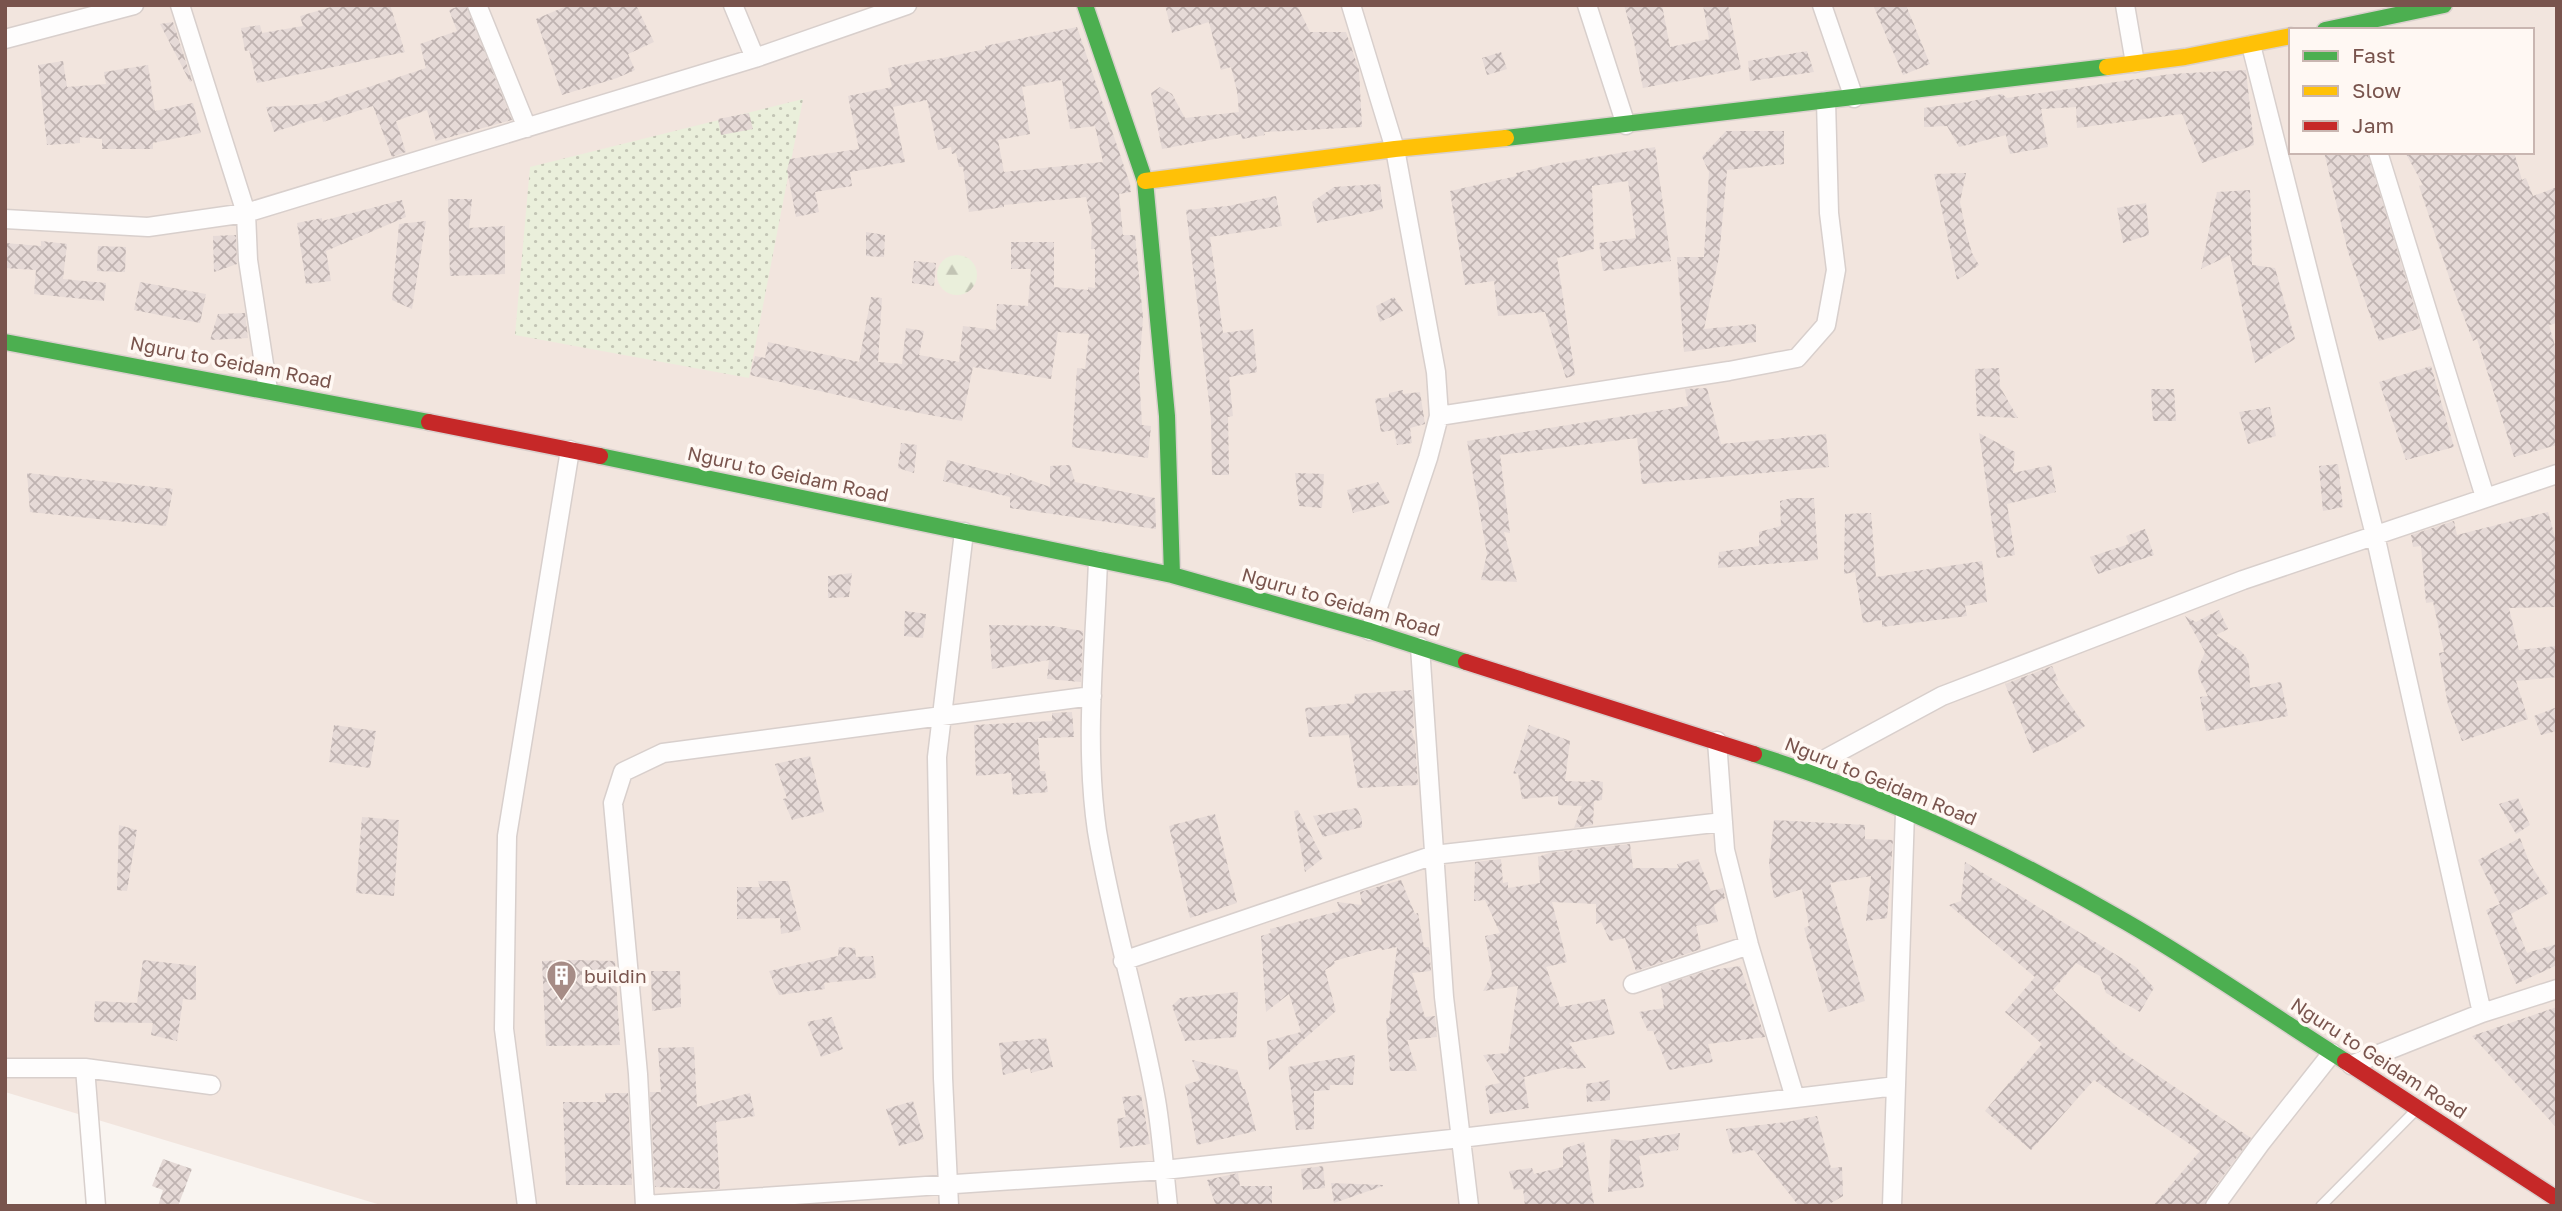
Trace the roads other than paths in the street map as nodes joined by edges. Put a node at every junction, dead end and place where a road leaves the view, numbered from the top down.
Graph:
1 (134, 5) edge
2 (180, 5) edge
3 (477, 5) edge
4 (733, 5) edge
5 (907, 5) edge
6 (1085, 5) edge
7 (1351, 5) edge
8 (1587, 5) edge
9 (1822, 5) edge
10 (2125, 5) edge
11 (2444, 5) edge
12 (2340, 28) edge
13 (2289, 36) edge
14 (5, 39) edge
15 (2250, 44) junction
16 (755, 58) junction
17 (2135, 64) junction
18 (1854, 98) junction
19 (1826, 102) junction
20 (1626, 125) junction
21 (527, 128) junction
22 (1395, 149) junction
23 (2379, 154) edge
24 (1145, 181) junction
25 (246, 213) junction
26 (5, 219) edge
27 (5, 342) edge
28 (268, 390) junction
29 (1439, 416) junction
30 (570, 450) junction
31 (2557, 474) edge
32 (2484, 497) junction
33 (964, 532) junction
34 (2375, 535) junction
35 (1098, 560) junction
36 (1172, 575) junction
37 (1370, 631) junction
38 (1420, 646) junction
39 (1092, 696) junction
40 (942, 717) junction
41 (1717, 741) junction
42 (1805, 769) junction
43 (1905, 812) junction
44 (1723, 822) junction
45 (1434, 855) junction
46 (1749, 945) junction
47 (1123, 961) junction
48 (1633, 984) dead end
49 (2557, 989) edge
50 (2482, 1013) junction
51 (2332, 1053) junction
52 (2351, 1065) junction
53 (85, 1068) junction
54 (5, 1069) edge
55 (211, 1085) dead end
56 (1896, 1086) junction
57 (1795, 1098) junction
58 (2418, 1108) junction
59 (1461, 1138) junction
60 (1164, 1170) junction
61 (948, 1185) junction
62 (2557, 1199) edge
63 (645, 1205) edge
64 (96, 1206) edge
65 (527, 1206) edge
66 (949, 1206) edge
67 (1168, 1206) edge
68 (1469, 1206) edge
69 (1892, 1206) edge
70 (2215, 1206) edge
71 (2321, 1206) edge

1 - 14 street
2 - 25 street
3 - 21 street
4 - 16 street
5 - 16 street
6 - 24 main road
7 - 22 street
8 - 20 street
9 - 18 street
10 - 17 street
11 - 12 main road
13 - 15 main road
15 - 17 main road
15 - 34 street
16 - 21 street
17 - 18 main road
18 - 19 main road
19 - 20 main road
19 - 29 street
20 - 22 main road
21 - 25 street
22 - 24 main road
22 - 29 street
23 - 32 street
24 - 36 main road
25 - 26 street
25 - 28 street
27 - 28 main road, Nguru to Geidam Road
28 - 30 main road, Nguru to Geidam Road
29 - 37 street
30 - 33 main road, Nguru to Geidam Road
30 - 65 street
31 - 32 street
32 - 34 street
33 - 35 main road, Nguru to Geidam Road
33 - 40 street
34 - 42 street
34 - 50 street
35 - 36 main road, Nguru to Geidam Road
35 - 39 street
36 - 37 main road, Nguru to Geidam Road
37 - 38 main road, Nguru to Geidam Road
38 - 41 main road, Nguru to Geidam Road
38 - 45 street
39 - 40 street
39 - 47 street
40 - 61 street
40 - 63 street
41 - 42 main road, Nguru to Geidam Road
41 - 44 street
42 - 43 main road, Nguru to Geidam Road
43 - 51 main road, Nguru to Geidam Road
43 - 56 street
44 - 45 street
44 - 46 street
45 - 47 street
45 - 59 street
46 - 48 street
46 - 57 street
47 - 60 street
49 - 50 street
50 - 52 street
51 - 52 main road, Nguru to Geidam Road
51 - 70 street
52 - 58 main road, Nguru to Geidam Road
53 - 54 street
53 - 55 street
53 - 64 street
56 - 57 street
56 - 69 street
57 - 59 street
58 - 62 main road, Nguru to Geidam Road
58 - 71 lane
59 - 60 street
59 - 68 street
60 - 61 street
60 - 67 street
61 - 63 street
61 - 66 street

